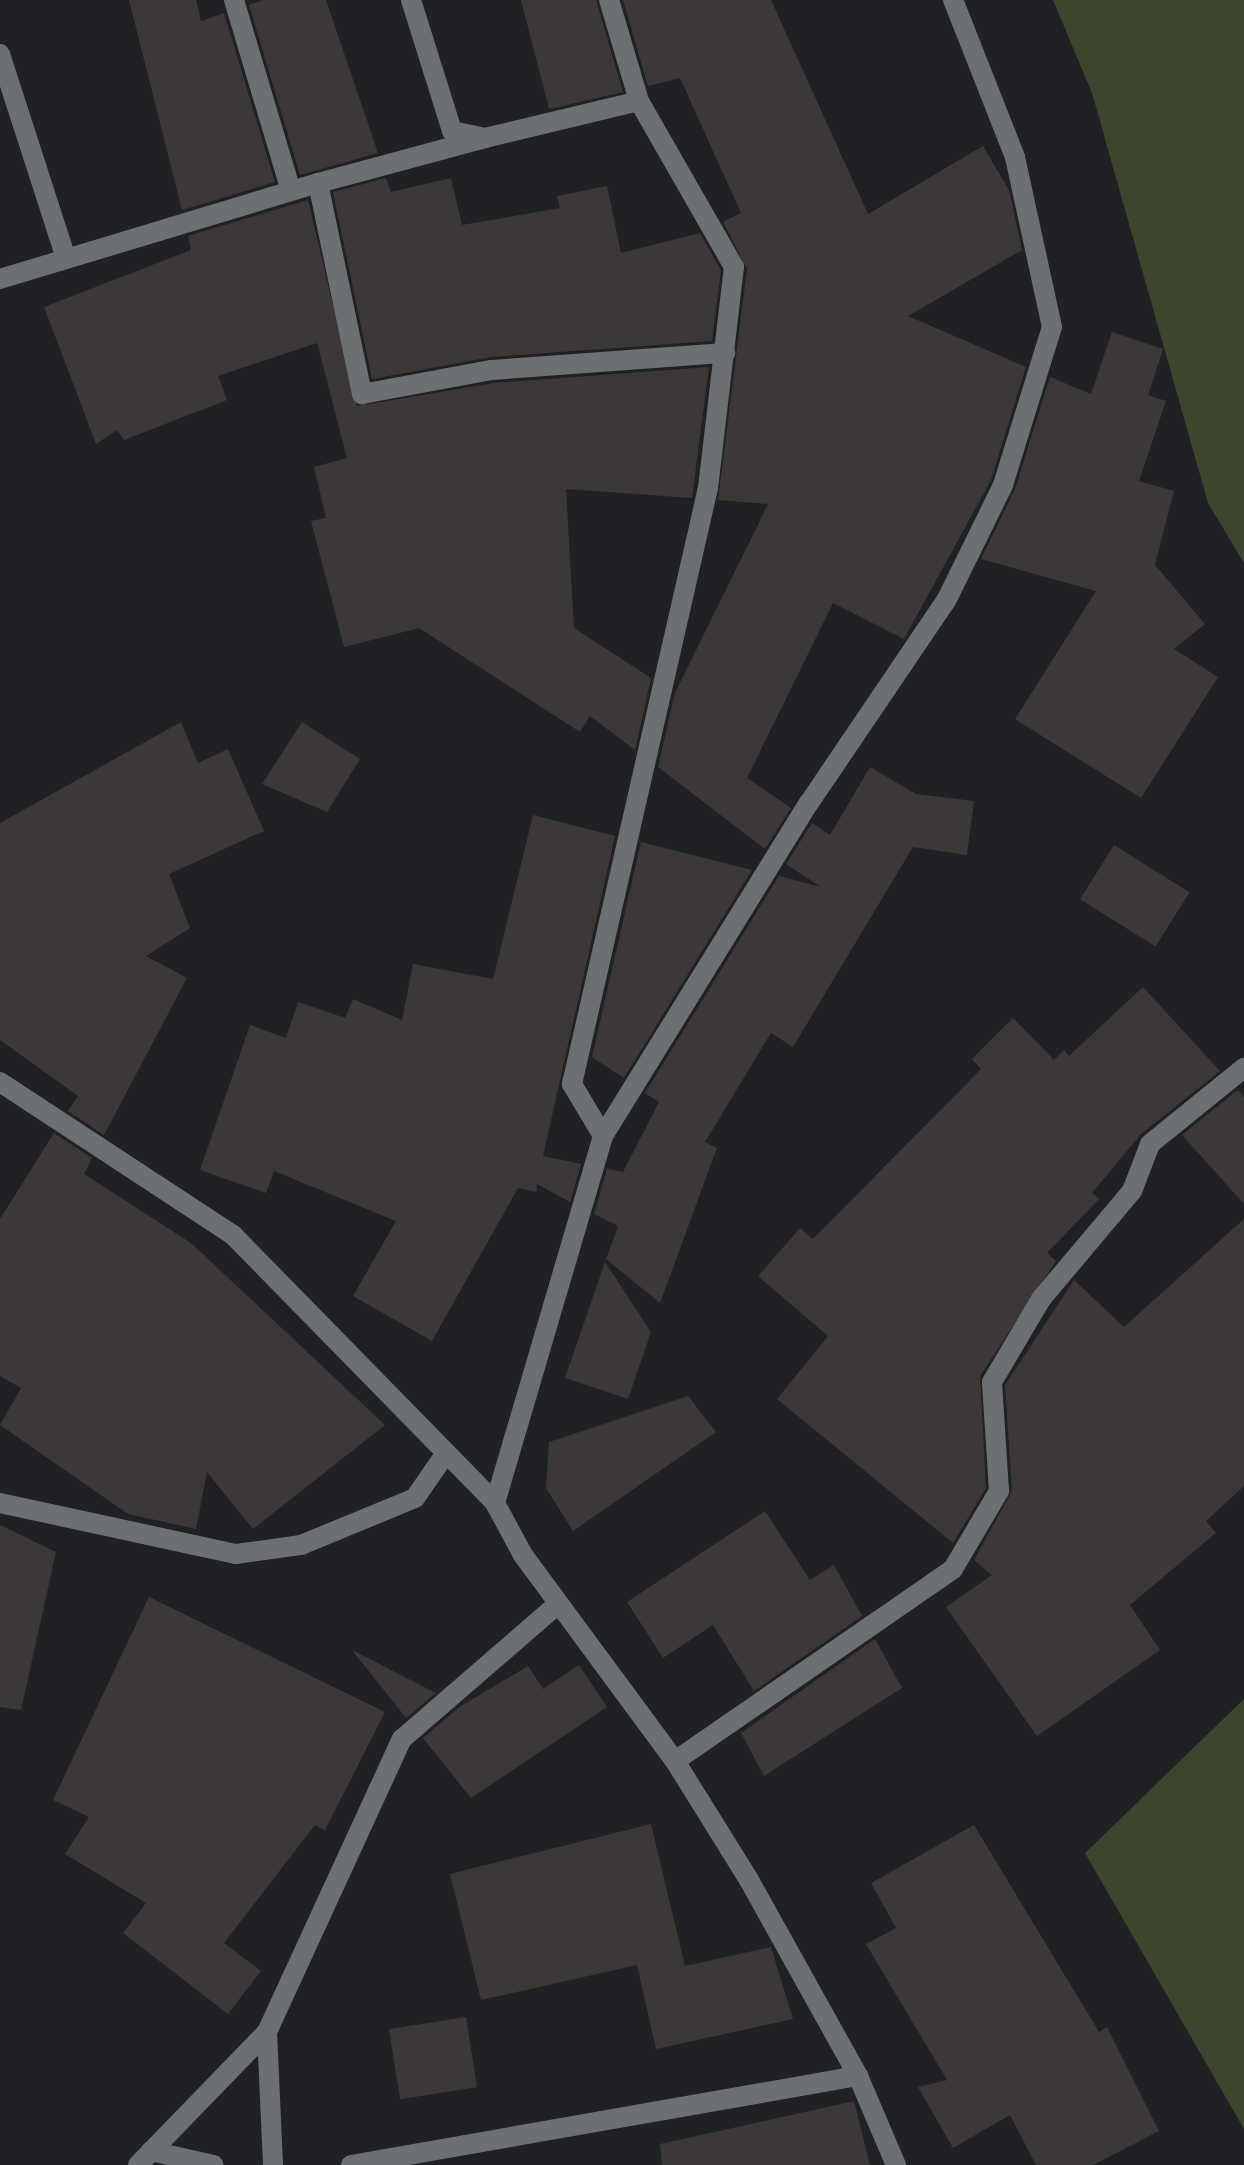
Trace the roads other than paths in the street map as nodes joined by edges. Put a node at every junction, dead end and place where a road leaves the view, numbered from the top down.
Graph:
1 (234, 0) edge
2 (411, 0) edge
3 (609, 0) edge
4 (953, 0) edge
5 (0, 54) edge
6 (639, 101) junction
7 (485, 138) junction
8 (318, 183) junction
9 (291, 191) junction
10 (65, 255) junction
11 (0, 279) edge
12 (725, 353) junction
13 (1244, 1068) edge
14 (0, 1082) edge
15 (603, 1136) junction
16 (446, 1453) junction
17 (0, 1503) edge
18 (495, 1503) junction
19 (558, 1604) junction
20 (675, 1761) junction
21 (267, 2032) junction
22 (858, 2076) junction
23 (144, 2158) edge
24 (213, 2165) edge
25 (273, 2165) edge
26 (351, 2165) edge
27 (896, 2165) edge

1 - 9 street
2 - 7 street
3 - 6 street
4 - 15 street
5 - 10 street
6 - 7 street
6 - 12 street
7 - 8 street
8 - 9 street
8 - 12 street
9 - 10 street
10 - 11 street
12 - 15 street
13 - 20 street
14 - 16 street
15 - 18 street
16 - 17 street
16 - 18 street
18 - 19 street
19 - 20 street
19 - 21 street
20 - 22 street
21 - 23 street
21 - 25 street
22 - 26 street
22 - 27 street
23 - 24 street

